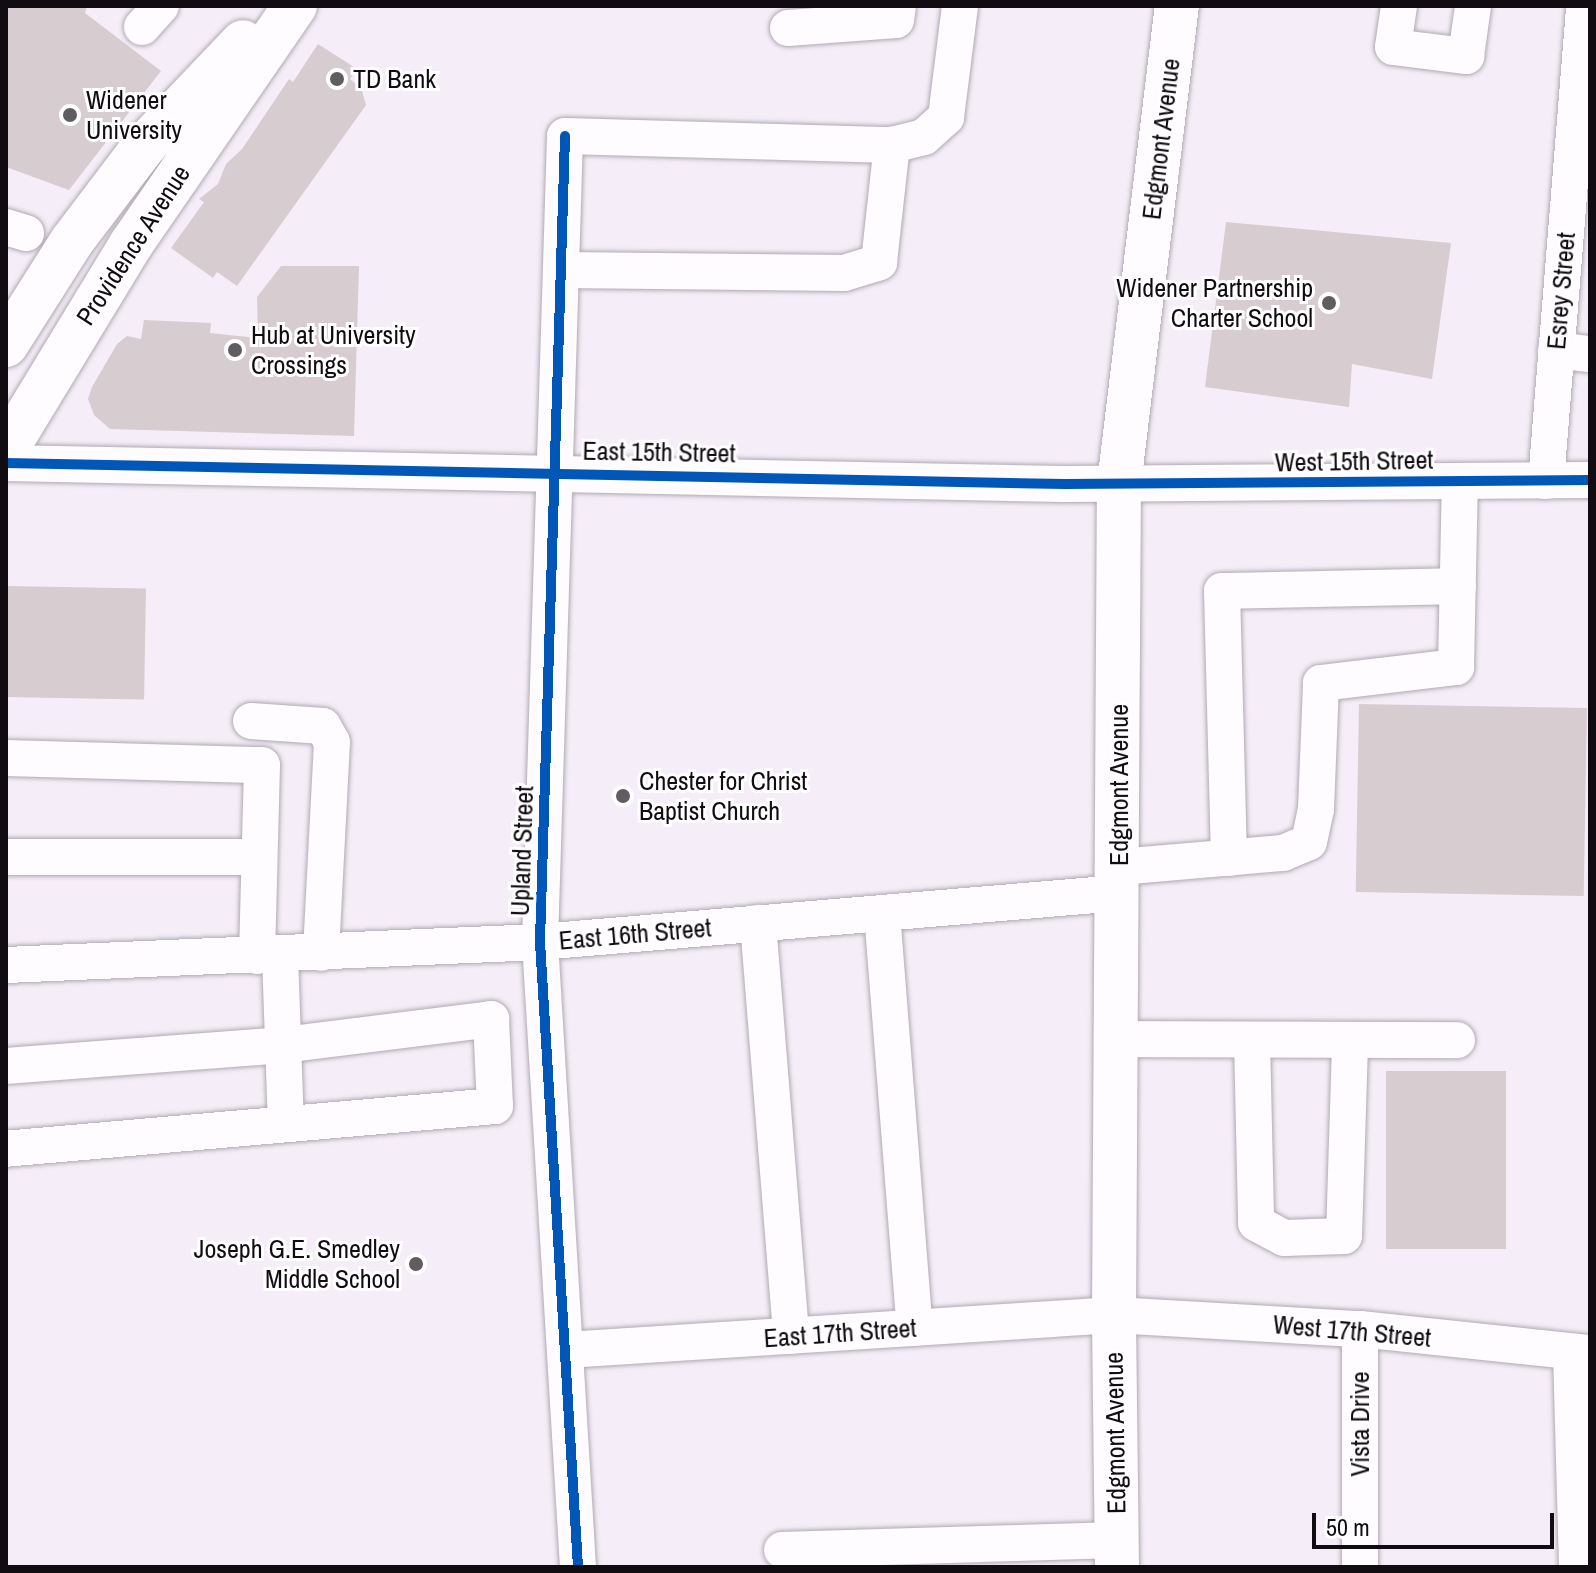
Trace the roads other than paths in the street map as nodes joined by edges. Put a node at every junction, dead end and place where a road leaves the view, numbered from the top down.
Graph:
1 (281, 6) edge
2 (295, 6) edge
3 (898, 6) edge
4 (960, 6) edge
5 (1177, 6) edge
6 (1399, 6) edge
7 (1473, 6) edge
8 (1584, 6) edge
9 (788, 28) dead end
10 (1584, 92) edge
11 (892, 145) junction
12 (1579, 214) edge
13 (563, 270) junction
14 (6, 345) edge
15 (1573, 352) edge
16 (6, 450) edge
17 (6, 463) edge
18 (557, 472) junction
19 (1590, 480) edge
20 (1546, 481) junction
21 (1460, 482) junction
22 (1119, 484) junction
23 (1458, 586) junction
24 (251, 721) dead end
25 (6, 758) edge
26 (6, 857) edge
27 (259, 857) junction
28 (1229, 858) junction
29 (1119, 880) junction
30 (882, 913) junction
31 (758, 923) junction
32 (540, 942) junction
33 (321, 953) junction
34 (268, 955) junction
35 (6, 965) edge
36 (1117, 1039) junction
37 (1252, 1040) junction
38 (1350, 1040) junction
39 (1457, 1040) dead end
40 (283, 1045) junction
41 (6, 1066) edge
42 (286, 1124) junction
43 (6, 1149) edge
44 (1114, 1315) junction
45 (915, 1328) junction
46 (1360, 1329) junction
47 (791, 1336) junction
48 (566, 1350) junction
49 (1580, 1352) edge
50 (782, 1550) dead end
51 (1116, 1553) edge
52 (578, 1567) edge
53 (1360, 1567) edge
54 (1577, 1567) edge

1 - 14 main road, Providence Avenue
2 - 16 main road, Providence Avenue
3 - 9 street
4 - 11 street
5 - 22 main road, Edgmont Avenue
6 - 7 street
8 - 10 street, Esrey Street
10 - 12 street, Esrey Street
11 - 13 street
11 - 13 street, Upland Street
12 - 15 street, Esrey Street
13 - 18 street, Upland Street
15 - 20 street, Esrey Street
17 - 18 street, East 15th Street
18 - 22 street, East 15th Street
18 - 32 street, Upland Street
19 - 20 street, West 15th Street
20 - 21 street, West 15th Street
21 - 22 street, West 15th Street
21 - 23 street
22 - 29 main road, Edgmont Avenue
23 - 28 street, East 16th Street
23 - 28 street
24 - 33 street
25 - 27 street
26 - 27 street
27 - 34 street
28 - 29 street, East 16th Street
29 - 30 street, East 16th Street
29 - 36 main road, Edgmont Avenue
30 - 31 street, East 16th Street
30 - 45 street
31 - 32 street, East 16th Street
31 - 47 street
32 - 33 street, East 16th Street
32 - 48 street, Upland Street
33 - 34 street, East 16th Street
34 - 35 street, East 16th Street
34 - 40 street
36 - 37 street
36 - 44 main road, Edgmont Avenue
37 - 38 street
37 - 38 street
38 - 39 street
40 - 41 street
40 - 42 street
40 - 42 street
42 - 43 street
44 - 45 street, East 17th Street
44 - 46 street, West 17th Street
44 - 51 main road, Edgmont Avenue
45 - 47 street, East 17th Street
46 - 49 street, West 17th Street
46 - 53 street, Vista Drive
47 - 48 street, East 17th Street
48 - 52 street, Upland Street
49 - 54 street
50 - 51 street

